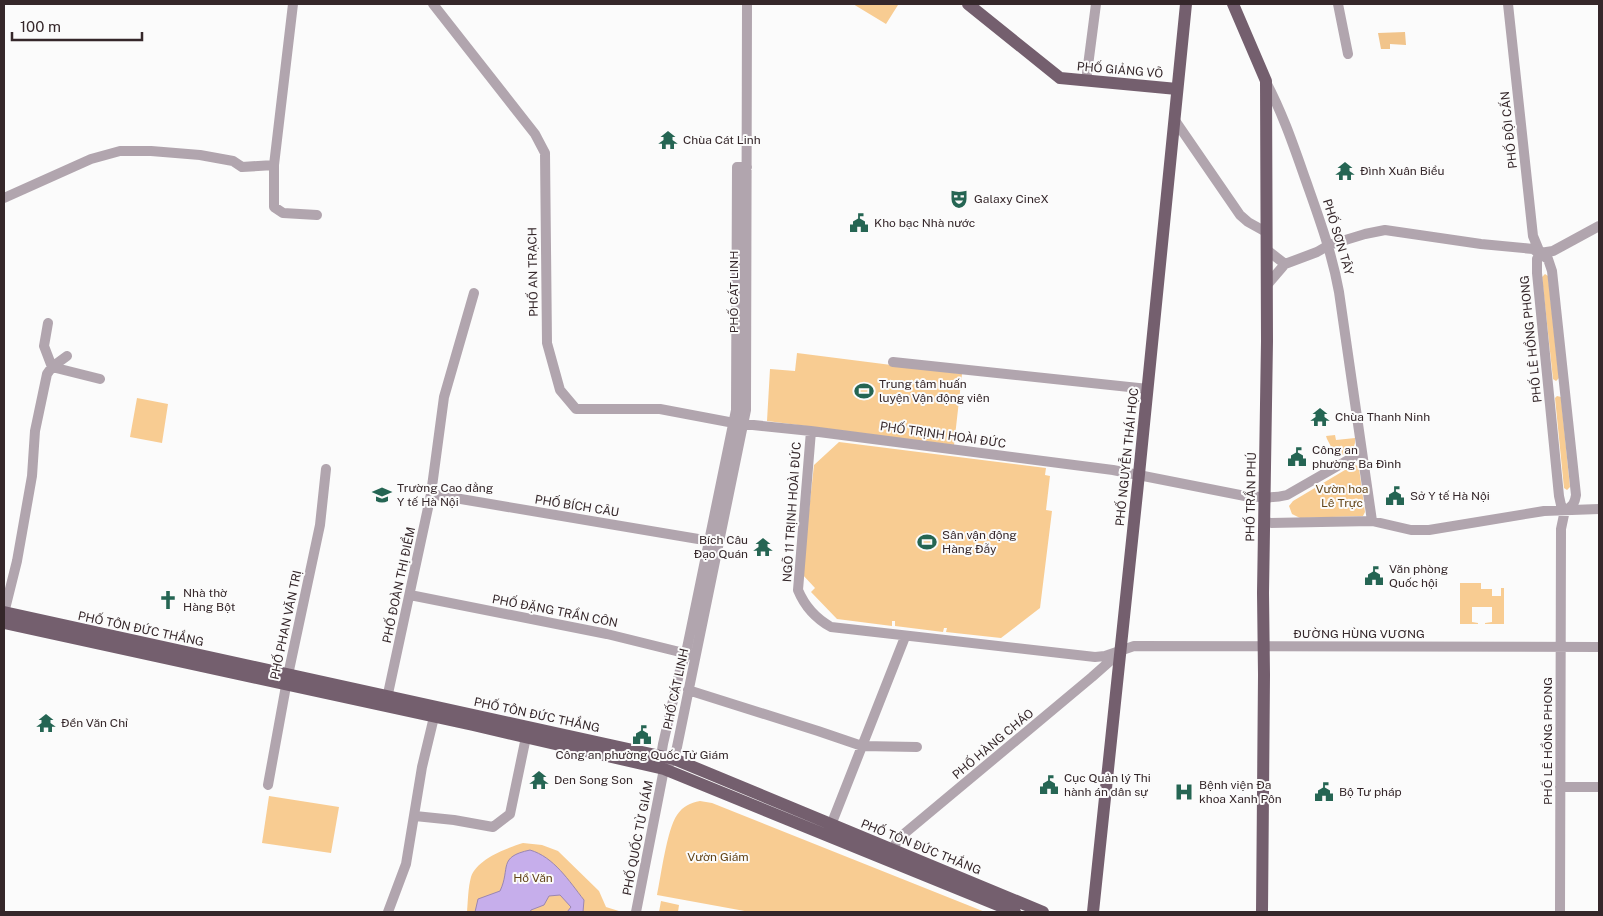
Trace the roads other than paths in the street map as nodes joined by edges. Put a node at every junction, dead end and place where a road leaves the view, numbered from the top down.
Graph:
1 (293, 4) edge
2 (433, 4) edge
3 (747, 4) edge
4 (968, 4) edge
5 (1096, 4) edge
6 (1186, 4) edge
7 (1233, 4) edge
8 (1338, 4) edge
9 (1508, 4) edge
10 (1348, 54) dead end
11 (1086, 81) junction
12 (1266, 81) junction
13 (1177, 89) junction
14 (1174, 119) junction
15 (274, 165) junction
16 (4, 198) edge
17 (317, 215) dead end
18 (1599, 226) edge
19 (1266, 232) junction
20 (1329, 245) junction
21 (1266, 250) junction
22 (1540, 253) junction
23 (1285, 264) junction
24 (1267, 285) junction
25 (474, 293) dead end
26 (48, 323) dead end
27 (68, 356) dead end
28 (893, 362) dead end
29 (52, 367) junction
30 (100, 379) dead end
31 (1565, 387) junction
32 (1148, 389) junction
33 (1549, 389) junction
34 (739, 423) junction
35 (811, 431) junction
36 (1362, 452) junction
37 (326, 469) dead end
38 (1139, 474) junction
39 (431, 494) junction
40 (1265, 498) junction
41 (1599, 509) edge
42 (1565, 510) junction
43 (1372, 520) junction
44 (1265, 523) junction
45 (714, 542) junction
46 (410, 596) junction
47 (4, 614) edge
48 (4, 623) edge
49 (905, 637) junction
50 (1264, 646) junction
51 (1560, 647) junction
52 (1599, 647) edge
53 (1121, 652) junction
54 (691, 654) junction
55 (288, 680) junction
56 (688, 690) junction
57 (387, 702) junction
58 (434, 717) junction
59 (493, 725) junction
60 (526, 738) junction
61 (862, 746) junction
62 (917, 748) dead end
63 (661, 756) junction
64 (674, 760) junction
65 (664, 769) junction
66 (268, 785) dead end
67 (1560, 787) junction
68 (1599, 787) edge
69 (414, 816) junction
70 (831, 825) junction
71 (889, 855) junction
72 (388, 912) edge
73 (636, 912) edge
74 (1015, 912) edge
75 (1043, 912) edge
76 (1093, 912) edge
77 (1262, 912) edge
78 (1560, 912) edge

1 - 15 street
2 - 34 street, PHỐ AN TRẠCH
3 - 34 street, PHỐ CÁT LINH
4 - 11 main road, PHỐ GIẢNG VÕ
5 - 11 street
6 - 13 main road, PHỐ NGUYỄN THÁI HỌC
7 - 12 main road, PHỐ SƠN TÂY
8 - 10 street
9 - 22 street, PHỐ ĐỘI CẤN
11 - 13 main road, PHỐ GIẢNG VÕ
12 - 19 main road, PHỐ TRẦN PHÚ
12 - 20 street, PHỐ SƠN TÂY
13 - 14 main road, PHỐ NGUYỄN THÁI HỌC
14 - 19 street
14 - 32 main road, PHỐ NGUYỄN THÁI HỌC
15 - 16 street
15 - 17 street
18 - 22 street
19 - 21 main road, PHỐ TRẦN PHÚ
20 - 22 street
20 - 23 street
20 - 36 street, PHỐ SƠN TÂY
21 - 23 street
21 - 24 main road, PHỐ TRẦN PHÚ
22 - 31 street, PHỐ LÊ HỒNG PHONG
22 - 33 street, PHỐ LÊ HỒNG PHONG
23 - 24 street
24 - 40 main road, PHỐ TRẦN PHÚ
25 - 39 street, PHỐ ĐOÀN THỊ ĐIỂM
26 - 29 street
27 - 29 street
28 - 32 street
29 - 30 street
29 - 47 street
31 - 33 street
31 - 42 street, PHỐ LÊ HỒNG PHONG
32 - 38 main road, PHỐ NGUYỄN THÁI HỌC
33 - 42 street, PHỐ LÊ HỒNG PHONG
34 - 35 street, PHỐ TRỊNH HOÀI ĐỨC
34 - 45 street, PHỐ CÁT LINH
35 - 38 street, PHỐ TRỊNH HOÀI ĐỨC
35 - 49 street, NGÕ 11 TRỊNH HOÀI ĐỨC
36 - 40 street, PHỐ TRỊNH HOÀI ĐỨC
36 - 43 street, PHỐ SƠN TÂY
37 - 55 street, PHỐ PHAN VĂN TRỊ
38 - 40 street, PHỐ TRỊNH HOÀI ĐỨC
38 - 53 main road, PHỐ NGUYỄN THÁI HỌC
39 - 45 street, PHỐ BÍCH CÂU
39 - 46 street, PHỐ ĐOÀN THỊ ĐIỂM
40 - 44 main road, PHỐ TRẦN PHÚ
41 - 42 street
42 - 43 street
42 - 51 street, PHỐ LÊ HỒNG PHONG
43 - 44 street
44 - 50 main road, PHỐ TRẦN PHÚ
45 - 54 street, PHỐ CÁT LINH
46 - 54 street, PHỐ ĐẶNG TRẦN CÔN
46 - 57 street, PHỐ ĐOÀN THỊ ĐIỂM
47 - 55 main road, PHỐ TÔN ĐỨC THẮNG
48 - 55 main road, PHỐ TÔN ĐỨC THẮNG
49 - 53 street, NGÕ 11 TRỊNH HOÀI ĐỨC
49 - 61 street
50 - 51 street, ĐƯỜNG HÙNG VƯƠNG
50 - 53 street, ĐƯỜNG HÙNG VƯƠNG
50 - 77 main road, PHỐ TRẦN PHÚ
51 - 52 street, ĐƯỜNG HÙNG VƯƠNG
51 - 67 street, PHỐ LÊ HỒNG PHONG
53 - 71 street, PHỐ HÀNG CHÁO
53 - 76 main road, PHỐ NGUYỄN THÁI HỌC
54 - 56 street, PHỐ CÁT LINH
54 - 63 street, PHỐ CÁT LINH
55 - 57 main road, PHỐ TÔN ĐỨC THẮNG
55 - 66 street, PHỐ PHAN VĂN TRỊ
56 - 61 street
56 - 64 street, PHỐ CÁT LINH
57 - 58 main road, PHỐ TÔN ĐỨC THẮNG
57 - 59 main road, PHỐ TÔN ĐỨC THẮNG
58 - 59 main road, PHỐ TÔN ĐỨC THẮNG
58 - 69 street
59 - 60 main road, PHỐ TÔN ĐỨC THẮNG
59 - 63 main road, PHỐ TÔN ĐỨC THẮNG
60 - 65 main road, PHỐ TÔN ĐỨC THẮNG
60 - 69 street
61 - 62 street
61 - 70 street
63 - 64 main road, PHỐ TÔN ĐỨC THẮNG
63 - 65 street, PHỐ CÁT LINH
64 - 65 street
64 - 70 main road, PHỐ TÔN ĐỨC THẮNG
65 - 71 main road, PHỐ TÔN ĐỨC THẮNG
65 - 73 street, PHỐ QUỐC TỬ GIÁM
67 - 68 street
67 - 78 street, PHỐ LÊ HỒNG PHONG
69 - 72 street
70 - 71 main road, PHỐ TÔN ĐỨC THẮNG
71 - 74 main road, PHỐ TÔN ĐỨC THẮNG
71 - 75 main road, PHỐ TÔN ĐỨC THẮNG

